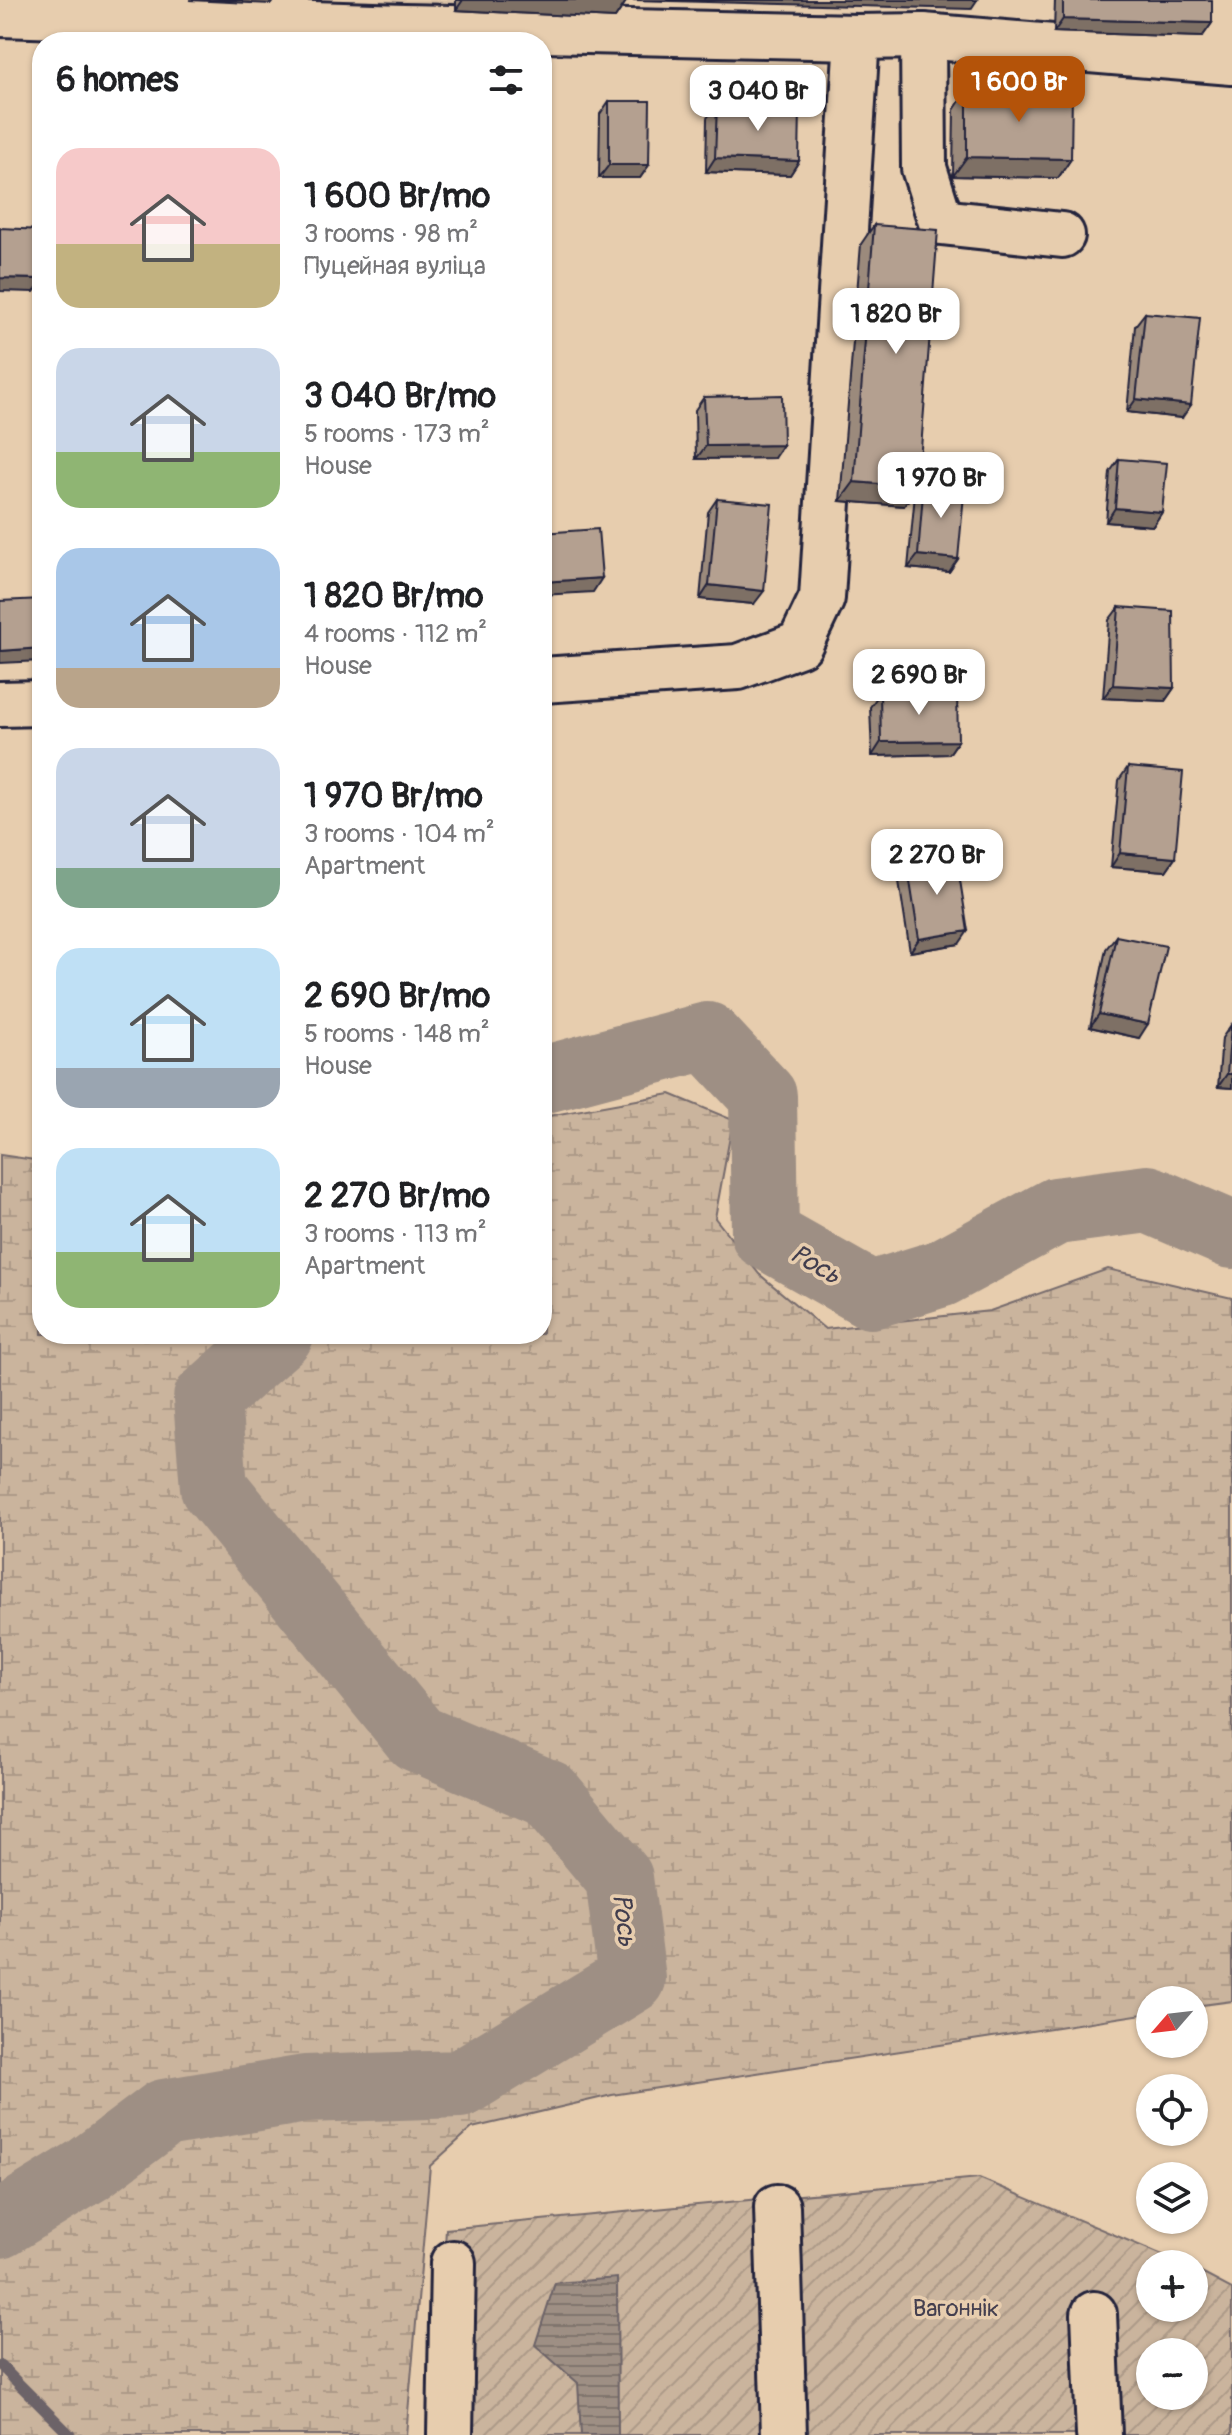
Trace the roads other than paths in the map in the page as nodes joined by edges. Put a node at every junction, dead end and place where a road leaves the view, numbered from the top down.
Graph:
1 (1220, 0) edge
2 (0, 14) edge
3 (923, 36) junction
4 (857, 37) junction
5 (1223, 61) edge
6 (1062, 235) dead end
7 (552, 679) edge
8 (32, 703) edge
9 (0, 704) edge
10 (777, 2207) dead end
11 (453, 2263) dead end
12 (1094, 2314) dead end
13 (450, 2435) edge
14 (784, 2435) edge
15 (1099, 2435) edge

1 - 5 street
2 - 4 street
3 - 4 street
3 - 5 street
3 - 6 street
4 - 7 street
8 - 9 street
10 - 14 street
11 - 13 street
12 - 15 street

